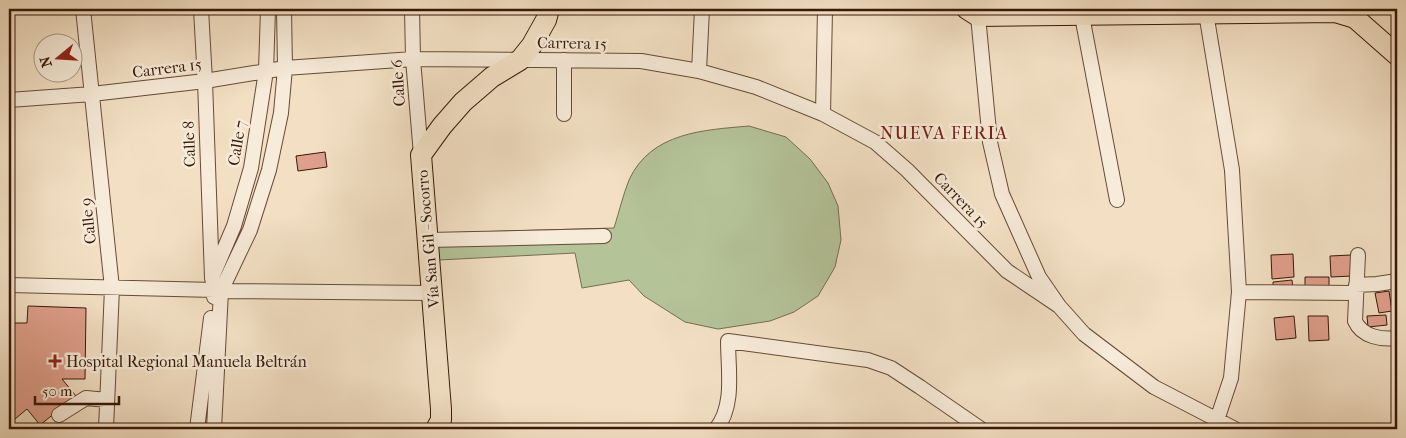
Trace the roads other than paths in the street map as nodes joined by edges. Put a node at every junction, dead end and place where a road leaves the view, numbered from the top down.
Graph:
1 (83, 9) edge
2 (200, 9) edge
3 (268, 9) edge
4 (284, 9) edge
5 (412, 9) edge
6 (549, 9) edge
7 (702, 9) edge
8 (825, 9) edge
9 (1337, 10) edge
10 (972, 12) edge
11 (1122, 12) edge
12 (1206, 13) junction
13 (1082, 16) junction
14 (1397, 55) edge
15 (413, 59) junction
16 (520, 60) junction
17 (564, 60) junction
18 (285, 68) junction
19 (266, 71) junction
20 (699, 71) junction
21 (205, 81) junction
22 (92, 94) junction
23 (9, 100) edge
24 (564, 114) dead end
25 (824, 114) junction
26 (421, 155) junction
27 (251, 168) junction
28 (269, 170) junction
29 (1117, 200) dead end
30 (604, 236) dead end
31 (428, 240) junction
32 (1358, 255) dead end
33 (1397, 281) edge
34 (9, 285) edge
35 (216, 286) junction
36 (112, 288) junction
37 (1356, 289) junction
38 (1239, 292) junction
39 (432, 293) junction
40 (1059, 306) junction
41 (1397, 338) edge
42 (108, 400) junction
43 (59, 415) dead end
44 (1217, 420) junction
45 (106, 429) edge
46 (197, 429) edge
47 (214, 429) edge
48 (436, 429) edge
49 (716, 429) edge
50 (981, 429) edge
51 (1235, 429) edge

1 - 22 street, Calle 9
2 - 21 street, Calle 8
3 - 19 street, Calle 7
4 - 18 street
5 - 15 street, Calle 6
6 - 16 highway, Vía San Gil - Socorro
7 - 20 street
8 - 25 street
9 - 12 highway
9 - 14 highway
10 - 13 highway
10 - 40 street
11 - 12 highway
11 - 13 highway
12 - 38 street
13 - 29 street
15 - 16 street, Carrera 15
15 - 18 street, Carrera 15
15 - 26 street, Calle 6
16 - 17 street, Carrera 15
16 - 26 highway, Vía San Gil - Socorro
17 - 20 street, Carrera 15
17 - 24 street
18 - 19 street, Carrera 15
18 - 28 street
19 - 21 street, Carrera 15
19 - 27 street, Calle 7
20 - 25 street, Carrera 15
21 - 22 street, Carrera 15
21 - 35 street, Calle 8
22 - 23 street, Carrera 15
22 - 36 street, Calle 9
25 - 40 street, Carrera 15
26 - 31 highway, Vía San Gil - Socorro
27 - 28 street
27 - 35 street, Calle 7
28 - 35 street
30 - 31 street
31 - 39 highway, Vía San Gil - Socorro
32 - 37 street
33 - 37 street
34 - 36 street
35 - 36 street
35 - 39 street
35 - 46 street
35 - 47 street
36 - 42 street, Calle 9
37 - 38 street
37 - 41 street
38 - 44 street
39 - 48 highway, Vía San Gil - Socorro
40 - 44 street
42 - 43 street
42 - 45 street, Calle 9
44 - 51 street
49 - 50 street

